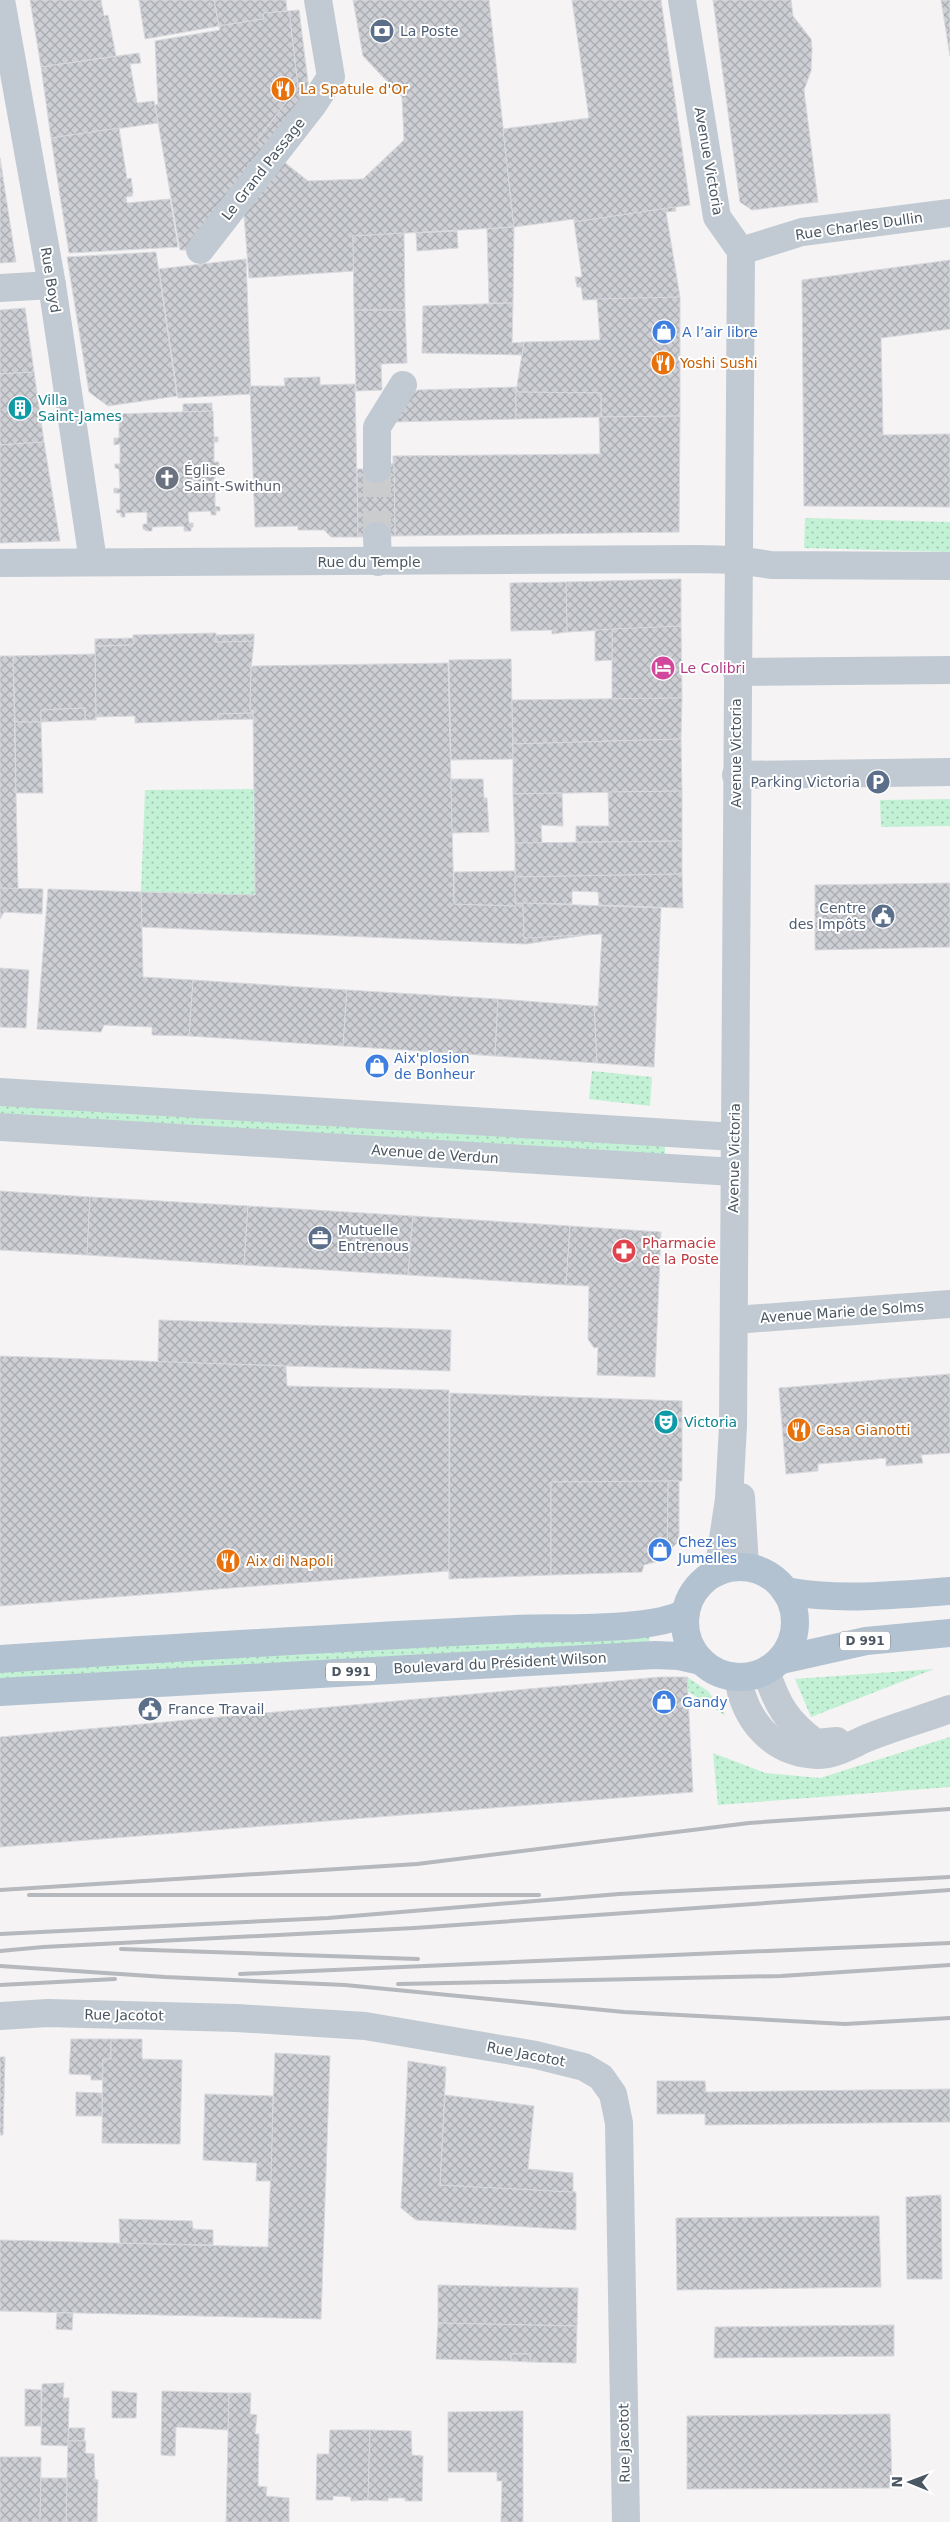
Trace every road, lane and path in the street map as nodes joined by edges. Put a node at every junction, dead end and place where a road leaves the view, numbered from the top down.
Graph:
1 (1, 0) edge
2 (318, 0) edge
3 (682, 0) edge
4 (950, 213) edge
5 (200, 250) dead end
6 (741, 251) junction
7 (52, 285) junction
8 (0, 288) edge
9 (404, 385) dead end
10 (377, 469) tunnel mouth
11 (737, 560) junction
12 (93, 561) junction
13 (0, 563) edge
14 (950, 566) edge
15 (950, 670) edge
16 (737, 672) junction
17 (950, 772) edge
18 (736, 775) junction
19 (0, 1092) edge
20 (137, 1101) junction
21 (0, 1127) edge
22 (136, 1135) junction
23 (735, 1137) junction
24 (734, 1172) junction
25 (950, 1304) edge
26 (734, 1320) junction
27 (733, 1426) junction
28 (745, 1567) junction
29 (718, 1572) junction
30 (786, 1591) junction
31 (950, 1591) edge
32 (686, 1612) junction
33 (950, 1633) edge
34 (0, 1658) edge
35 (700, 1661) junction
36 (774, 1665) junction
37 (738, 1677) junction
38 (0, 1692) edge
39 (950, 1709) edge
40 (868, 1738) junction
41 (0, 2016) edge
42 (626, 2522) edge

1 - 7 street, Rue Boyd
2 - 5 street, Le Grand Passage
3 - 6 street, Avenue Victoria
4 - 6 street, Rue Charles Dullin
6 - 11 street, Avenue Victoria
7 - 8 street
7 - 12 street, Rue Boyd
9 - 10 street
11 - 12 street, Rue du Temple
11 - 14 street, Rue du Temple
11 - 16 street, Avenue Victoria
12 - 13 street, Rue du Temple
15 - 16 street
16 - 18 street, Avenue Victoria
17 - 18 street
18 - 23 street, Avenue Victoria
19 - 20 street
20 - 22 street
20 - 23 street
21 - 22 street, Avenue de Verdun
22 - 24 street, Avenue de Verdun
23 - 24 street, Avenue Victoria
24 - 26 street, Avenue Victoria
25 - 26 street, Avenue Marie de Solms
26 - 27 street, Avenue Victoria
27 - 28 street, Avenue Victoria
27 - 29 street, Avenue Victoria
28 - 29 main road
28 - 30 main road
29 - 32 main road
30 - 31 main road
30 - 36 main road
32 - 34 main road
32 - 35 main road
33 - 36 main road, D 991
35 - 37 main road
35 - 38 main road, Boulevard du Président Wilson / D 991
36 - 37 main road
36 - 40 street
37 - 40 street
39 - 40 street
41 - 42 street, Rue Jacotot

